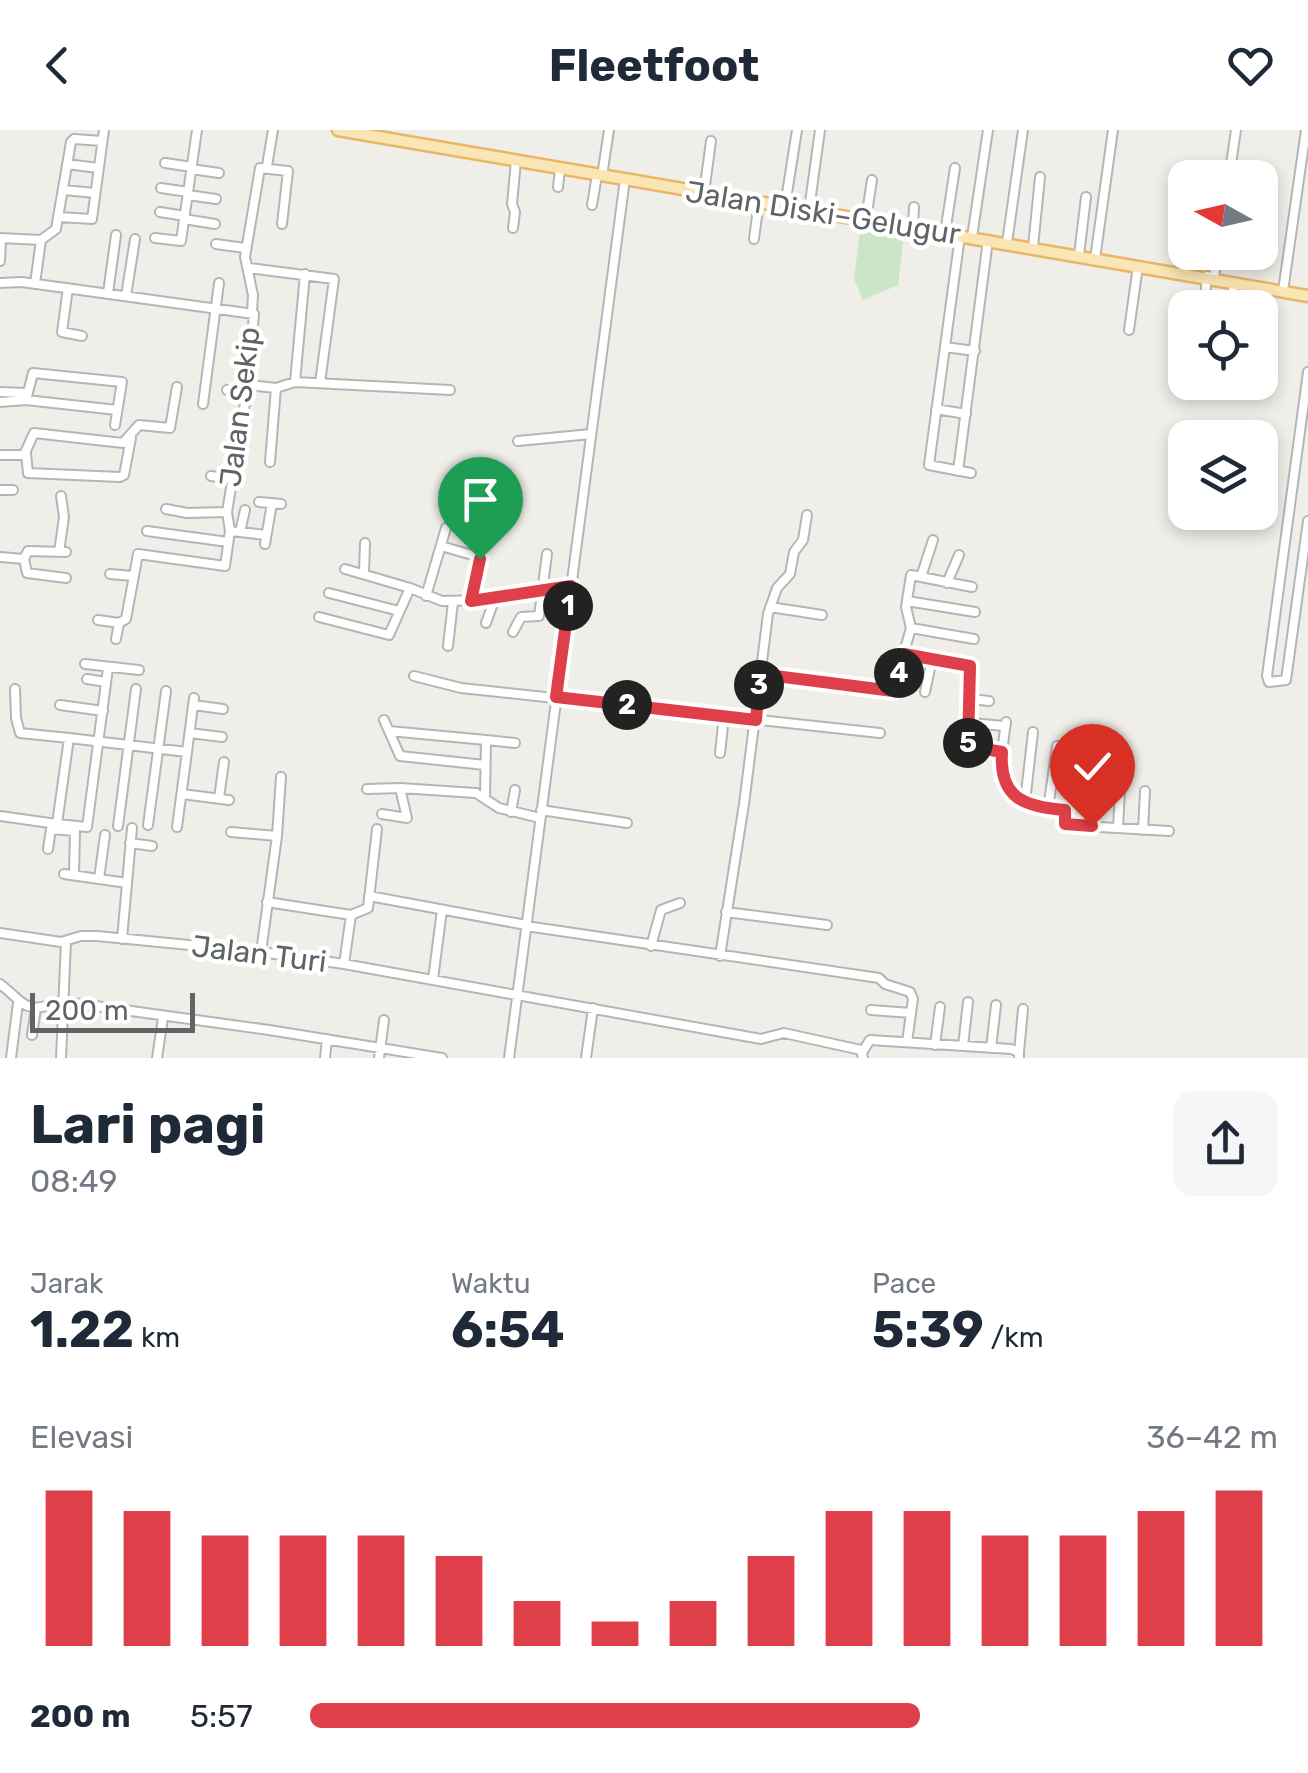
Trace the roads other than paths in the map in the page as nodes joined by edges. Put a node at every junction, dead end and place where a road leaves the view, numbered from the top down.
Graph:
1 (104, 130) edge
2 (197, 130) edge
3 (273, 130) edge
4 (338, 130) edge
5 (608, 130) edge
6 (796, 130) edge
7 (820, 130) edge
8 (988, 130) edge
9 (1022, 130) edge
10 (1113, 130) edge
11 (1236, 130) edge
12 (1306, 130) edge
13 (102, 141) junction
14 (711, 141) dead end
15 (1232, 160) edge
16 (516, 161) junction
17 (164, 163) dead end
18 (68, 164) junction
19 (267, 166) junction
20 (98, 168) junction
21 (192, 168) junction
22 (955, 168) dead end
23 (560, 169) junction
24 (219, 173) dead end
25 (600, 175) junction
26 (1040, 176) dead end
27 (625, 179) junction
28 (872, 180) dead end
29 (558, 187) dead end
30 (161, 188) dead end
31 (64, 190) junction
32 (94, 193) junction
33 (704, 193) junction
34 (188, 194) junction
35 (1086, 197) dead end
36 (216, 199) dead end
37 (759, 201) junction
38 (592, 205) dead end
39 (785, 206) junction
40 (914, 207) dead end
41 (809, 210) junction
42 (160, 212) dead end
43 (59, 217) junction
44 (184, 218) junction
45 (866, 220) junction
46 (216, 224) dead end
47 (282, 224) dead end
48 (514, 228) dead end
49 (913, 228) junction
50 (945, 233) junction
51 (116, 235) dead end
52 (966, 236) junction
53 (0, 238) edge
54 (154, 238) dead end
55 (754, 239) dead end
56 (41, 240) junction
57 (135, 240) dead end
58 (988, 240) junction
59 (1006, 243) junction
60 (216, 244) dead end
61 (1033, 247) junction
62 (245, 248) junction
63 (1079, 255) junction
64 (1095, 259) junction
65 (0, 261) edge
66 (1138, 265) junction
67 (249, 268) junction
68 (1212, 270) edge
69 (1184, 272) joint
70 (305, 274) junction
71 (1210, 277) junction
72 (1234, 282) junction
73 (0, 283) edge
74 (218, 283) dead end
75 (34, 284) junction
76 (1259, 287) junction
77 (68, 288) junction
78 (1207, 290) edge
79 (1233, 290) edge
80 (1259, 290) edge
81 (1283, 291) junction
82 (108, 293) junction
83 (126, 296) junction
84 (1308, 296) edge
85 (214, 309) junction
86 (252, 314) junction
87 (1129, 330) dead end
88 (82, 336) dead end
89 (945, 347) junction
90 (974, 351) junction
91 (124, 368) dead end
92 (1308, 375) edge
93 (122, 382) junction
94 (295, 382) junction
95 (320, 382) junction
96 (177, 387) dead end
97 (276, 388) junction
98 (248, 389) junction
99 (227, 390) dead end
100 (450, 390) dead end
101 (0, 392) edge
102 (26, 396) junction
103 (0, 402) edge
104 (203, 404) dead end
105 (117, 410) junction
106 (936, 410) junction
107 (966, 414) junction
108 (114, 425) dead end
109 (132, 432) junction
110 (591, 434) junction
111 (518, 441) dead end
112 (26, 454) junction
113 (0, 455) edge
114 (270, 462) dead end
115 (958, 471) junction
116 (971, 473) dead end
117 (211, 476) dead end
118 (232, 480) junction
119 (0, 490) edge
120 (13, 490) dead end
121 (62, 496) dead end
122 (259, 502) dead end
123 (166, 509) dead end
124 (245, 510) dead end
125 (227, 512) junction
126 (807, 515) dead end
127 (1308, 521) edge
128 (446, 528) dead end
129 (146, 531) dead end
130 (235, 531) junction
131 (933, 540) dead end
132 (228, 542) junction
133 (365, 543) dead end
134 (441, 546) junction
135 (547, 554) dead end
136 (959, 555) dead end
137 (0, 557) edge
138 (24, 559) junction
139 (365, 562) junction
140 (364, 573) junction
141 (110, 574) dead end
142 (132, 576) junction
143 (972, 576) dead end
144 (66, 578) dead end
145 (921, 578) junction
146 (947, 583) junction
147 (571, 586) junction
148 (410, 588) junction
149 (542, 589) junction
150 (329, 593) dead end
151 (514, 594) junction
152 (426, 596) junction
153 (496, 598) junction
154 (471, 601) junction
155 (906, 601) junction
156 (453, 602) junction
157 (770, 607) junction
158 (510, 609) dead end
159 (399, 611) junction
160 (975, 612) dead end
161 (822, 614) dead end
162 (319, 617) dead end
163 (98, 620) dead end
164 (119, 623) junction
165 (486, 623) dead end
166 (911, 628) junction
167 (513, 632) dead end
168 (116, 639) dead end
169 (974, 640) dead end
170 (448, 646) dead end
171 (904, 654) junction
172 (932, 659) junction
173 (84, 664) dead end
174 (108, 668) junction
175 (139, 670) dead end
176 (760, 674) junction
177 (414, 676) dead end
178 (87, 680) dead end
179 (106, 682) junction
180 (15, 689) dead end
181 (136, 689) dead end
182 (166, 691) dead end
183 (925, 692) dead end
184 (556, 697) junction
185 (971, 699) junction
186 (988, 700) dead end
187 (60, 705) dead end
188 (222, 709) dead end
189 (103, 711) junction
190 (724, 716) junction
191 (384, 720) dead end
192 (756, 720) junction
193 (970, 724) junction
194 (389, 731) junction
195 (1032, 732) dead end
196 (190, 733) junction
197 (880, 733) dead end
198 (222, 737) dead end
199 (69, 738) junction
200 (486, 740) junction
201 (99, 743) junction
202 (515, 743) dead end
203 (1057, 746) dead end
204 (128, 747) junction
205 (158, 748) junction
206 (187, 752) junction
207 (1002, 752) junction
208 (720, 753) dead end
209 (224, 762) dead end
210 (486, 765) junction
211 (281, 778) dead end
212 (400, 788) junction
213 (367, 789) dead end
214 (1120, 789) dead end
215 (514, 790) dead end
216 (1145, 792) dead end
217 (182, 794) junction
218 (1094, 795) dead end
219 (485, 799) junction
220 (1026, 802) junction
221 (1048, 809) junction
222 (511, 812) junction
223 (382, 814) dead end
224 (540, 814) junction
225 (0, 816) edge
226 (627, 823) dead end
227 (53, 826) junction
228 (118, 826) dead end
229 (148, 826) dead end
230 (1092, 826) junction
231 (176, 827) dead end
232 (132, 828) dead end
233 (1118, 828) junction
234 (377, 829) dead end
235 (1144, 830) junction
236 (1170, 831) dead end
237 (231, 832) dead end
238 (105, 835) dead end
239 (276, 836) junction
240 (130, 843) junction
241 (152, 846) dead end
242 (48, 849) dead end
243 (99, 879) junction
244 (127, 883) junction
245 (370, 896) junction
246 (267, 902) junction
247 (680, 903) dead end
248 (442, 910) junction
249 (726, 912) junction
250 (351, 915) junction
251 (526, 926) junction
252 (828, 926) dead end
253 (0, 934) edge
254 (122, 939) junction
255 (66, 942) junction
256 (652, 946) junction
257 (260, 952) junction
258 (720, 956) junction
259 (344, 964) junction
260 (432, 979) junction
261 (0, 984) edge
262 (518, 995) junction
263 (64, 1001) junction
264 (968, 1002) dead end
265 (18, 1003) junction
266 (996, 1005) dead end
267 (940, 1007) dead end
268 (36, 1008) junction
269 (593, 1008) junction
270 (1023, 1009) dead end
271 (871, 1010) dead end
272 (911, 1013) junction
273 (163, 1018) junction
274 (384, 1020) dead end
275 (32, 1036) dead end
276 (327, 1038) junction
277 (907, 1042) junction
278 (935, 1045) junction
279 (963, 1046) junction
280 (381, 1048) junction
281 (990, 1048) junction
282 (863, 1054) edge
283 (1019, 1055) edge
284 (11, 1058) edge
285 (61, 1058) edge
286 (157, 1058) edge
287 (325, 1058) edge
288 (379, 1058) edge
289 (442, 1058) edge
290 (509, 1058) edge
291 (586, 1058) edge

1 - 13 street
2 - 21 street
3 - 19 street
4 - 16 main road, Jalan Diski–Gelugur
5 - 25 street
6 - 39 street
7 - 41 street
8 - 52 street
9 - 59 street
10 - 64 street
11 - 15 street
12 - 81 street
13 - 18 street
13 - 20 street
14 - 33 street
16 - 23 main road, Jalan Diski–Gelugur
16 - 48 street
17 - 21 street
18 - 20 street
18 - 31 street
19 - 47 street
19 - 62 street
20 - 32 street
21 - 24 street
21 - 34 street
22 - 50 street
23 - 25 main road, Jalan Diski–Gelugur
23 - 29 street
25 - 27 main road, Jalan Diski–Gelugur
25 - 38 street
26 - 61 street
27 - 33 main road, Jalan Diski–Gelugur
27 - 110 street
28 - 45 street
30 - 34 street
31 - 32 street
31 - 43 street
32 - 43 street
33 - 37 main road, Jalan Diski–Gelugur
34 - 36 street
34 - 44 street
35 - 63 street
37 - 39 main road, Jalan Diski–Gelugur
37 - 55 street
39 - 41 main road, Jalan Diski–Gelugur
40 - 49 street
41 - 45 main road, Jalan Diski–Gelugur
42 - 44 street
43 - 56 street
44 - 46 street
44 - 54 street
45 - 49 main road, Jalan Diski–Gelugur
49 - 50 main road, Jalan Diski–Gelugur
50 - 52 main road, Jalan Diski–Gelugur
51 - 82 street
52 - 58 main road, Jalan Diski–Gelugur
52 - 89 street
53 - 56 street
53 - 65 street
56 - 75 street
57 - 83 street
58 - 59 main road, Jalan Diski–Gelugur
58 - 90 street
59 - 61 main road, Jalan Diski–Gelugur
60 - 62 street
61 - 63 main road, Jalan Diski–Gelugur
62 - 67 street
63 - 64 main road, Jalan Diski–Gelugur
64 - 66 main road, Jalan Diski–Gelugur
66 - 69 main road, Jalan Diski–Gelugur
66 - 87 street
67 - 70 street
67 - 86 street
68 - 71 street
69 - 71 main road, Jalan Diski–Gelugur
70 - 94 street
70 - 95 street
71 - 72 main road, Jalan Diski–Gelugur
71 - 78 street
72 - 76 main road, Jalan Diski–Gelugur
72 - 79 street
73 - 75 street, Jalan Sekip
74 - 85 street
75 - 77 street, Jalan Sekip
76 - 80 street
76 - 81 main road, Jalan Diski–Gelugur
77 - 82 street, Jalan Sekip
77 - 88 street
81 - 84 main road, Jalan Diski–Gelugur
82 - 83 street, Jalan Sekip
83 - 85 street, Jalan Sekip
85 - 86 street, Jalan Sekip
85 - 104 street
86 - 98 street, Jalan Sekip
89 - 90 street
89 - 106 street
90 - 107 street
91 - 93 street
92 - 127 street
93 - 102 street
93 - 105 street
94 - 95 street
94 - 97 street
95 - 100 street
96 - 109 street
97 - 98 street
97 - 114 street
98 - 99 street
98 - 118 street, Jalan Sekip
101 - 102 street
102 - 103 street
102 - 105 street
105 - 108 street
106 - 107 street
106 - 115 street
107 - 115 street
109 - 112 street
109 - 112 street
110 - 111 street
110 - 147 street
112 - 113 street
115 - 116 street
117 - 118 street
118 - 125 street, Jalan Sekip
119 - 120 street
121 - 138 street
122 - 130 street
123 - 125 street, Jalan Sekip
124 - 130 street
125 - 130 street
126 - 157 street
128 - 134 street
129 - 132 street
130 - 132 street
131 - 145 street
132 - 142 street
133 - 139 street
134 - 152 street
134 - 154 street
135 - 149 street
136 - 146 street
137 - 138 street
138 - 144 street
139 - 140 street
139 - 140 street
140 - 148 street
141 - 142 street
142 - 164 street
143 - 146 street
145 - 146 street
145 - 155 street
147 - 149 street
147 - 184 street
148 - 152 street
148 - 159 street
149 - 151 street
149 - 167 street
150 - 159 street
151 - 153 street
151 - 158 street
152 - 156 street
153 - 154 street
153 - 165 street
154 - 156 street
155 - 160 street
155 - 166 street
156 - 170 street
157 - 161 street
157 - 176 street
159 - 162 street
163 - 164 street
164 - 168 street
166 - 169 street
166 - 171 street
171 - 172 street
171 - 176 street
172 - 183 street
172 - 185 street
173 - 174 street
174 - 175 street
174 - 179 street
176 - 192 street
177 - 184 street
178 - 179 street
179 - 189 street
180 - 199 street
181 - 204 street
182 - 205 street
184 - 190 street
184 - 224 street
185 - 186 street
185 - 193 street
187 - 189 street
188 - 196 street
189 - 201 street
190 - 192 street
190 - 208 street
191 - 194 street
192 - 197 street
192 - 249 street
193 - 207 street
193 - 207 street
194 - 200 street
194 - 210 street
195 - 220 street
196 - 198 street
196 - 206 street
199 - 201 street
199 - 227 street
200 - 202 street
200 - 210 street
201 - 204 street
201 - 227 street
203 - 221 street
204 - 205 street
204 - 228 street
205 - 206 street
205 - 229 street
206 - 217 street
207 - 220 street
209 - 217 street
210 - 219 street
211 - 239 street
212 - 213 street
212 - 219 street
212 - 223 street
214 - 233 street
215 - 222 street
216 - 235 street
217 - 231 street
218 - 230 street
219 - 222 street
220 - 221 street
221 - 230 street
222 - 224 street
224 - 226 street
224 - 251 street
225 - 227 street
227 - 242 street
227 - 243 street
230 - 233 street
232 - 240 street
233 - 235 street
234 - 245 street
235 - 236 street
237 - 239 street
238 - 243 street
239 - 246 street
240 - 241 street
240 - 244 street
243 - 244 street
244 - 254 street
245 - 248 street
245 - 250 street
246 - 250 street
246 - 257 street
247 - 256 street
248 - 251 street
248 - 260 street
249 - 252 street
249 - 258 street
250 - 259 street
251 - 256 street
251 - 262 street
253 - 255 street, Jalan Turi
254 - 255 street, Jalan Turi
254 - 257 street, Jalan Turi
255 - 263 street
256 - 258 street
257 - 259 street, Jalan Turi
258 - 272 street
259 - 260 street, Jalan Turi
260 - 262 street, Jalan Turi
261 - 265 street
262 - 269 street, Jalan Turi
262 - 290 street
263 - 268 street
263 - 273 street
263 - 285 street
264 - 279 street
265 - 268 street
265 - 284 street
266 - 281 street
267 - 278 street
268 - 275 street
269 - 282 street, Jalan Turi
269 - 291 street
270 - 283 street
271 - 272 street
272 - 277 street
273 - 276 street
273 - 286 street
274 - 280 street
276 - 280 street
276 - 287 street
277 - 278 street
277 - 282 street
278 - 279 street
279 - 281 street
280 - 288 street
280 - 289 street
281 - 283 street

